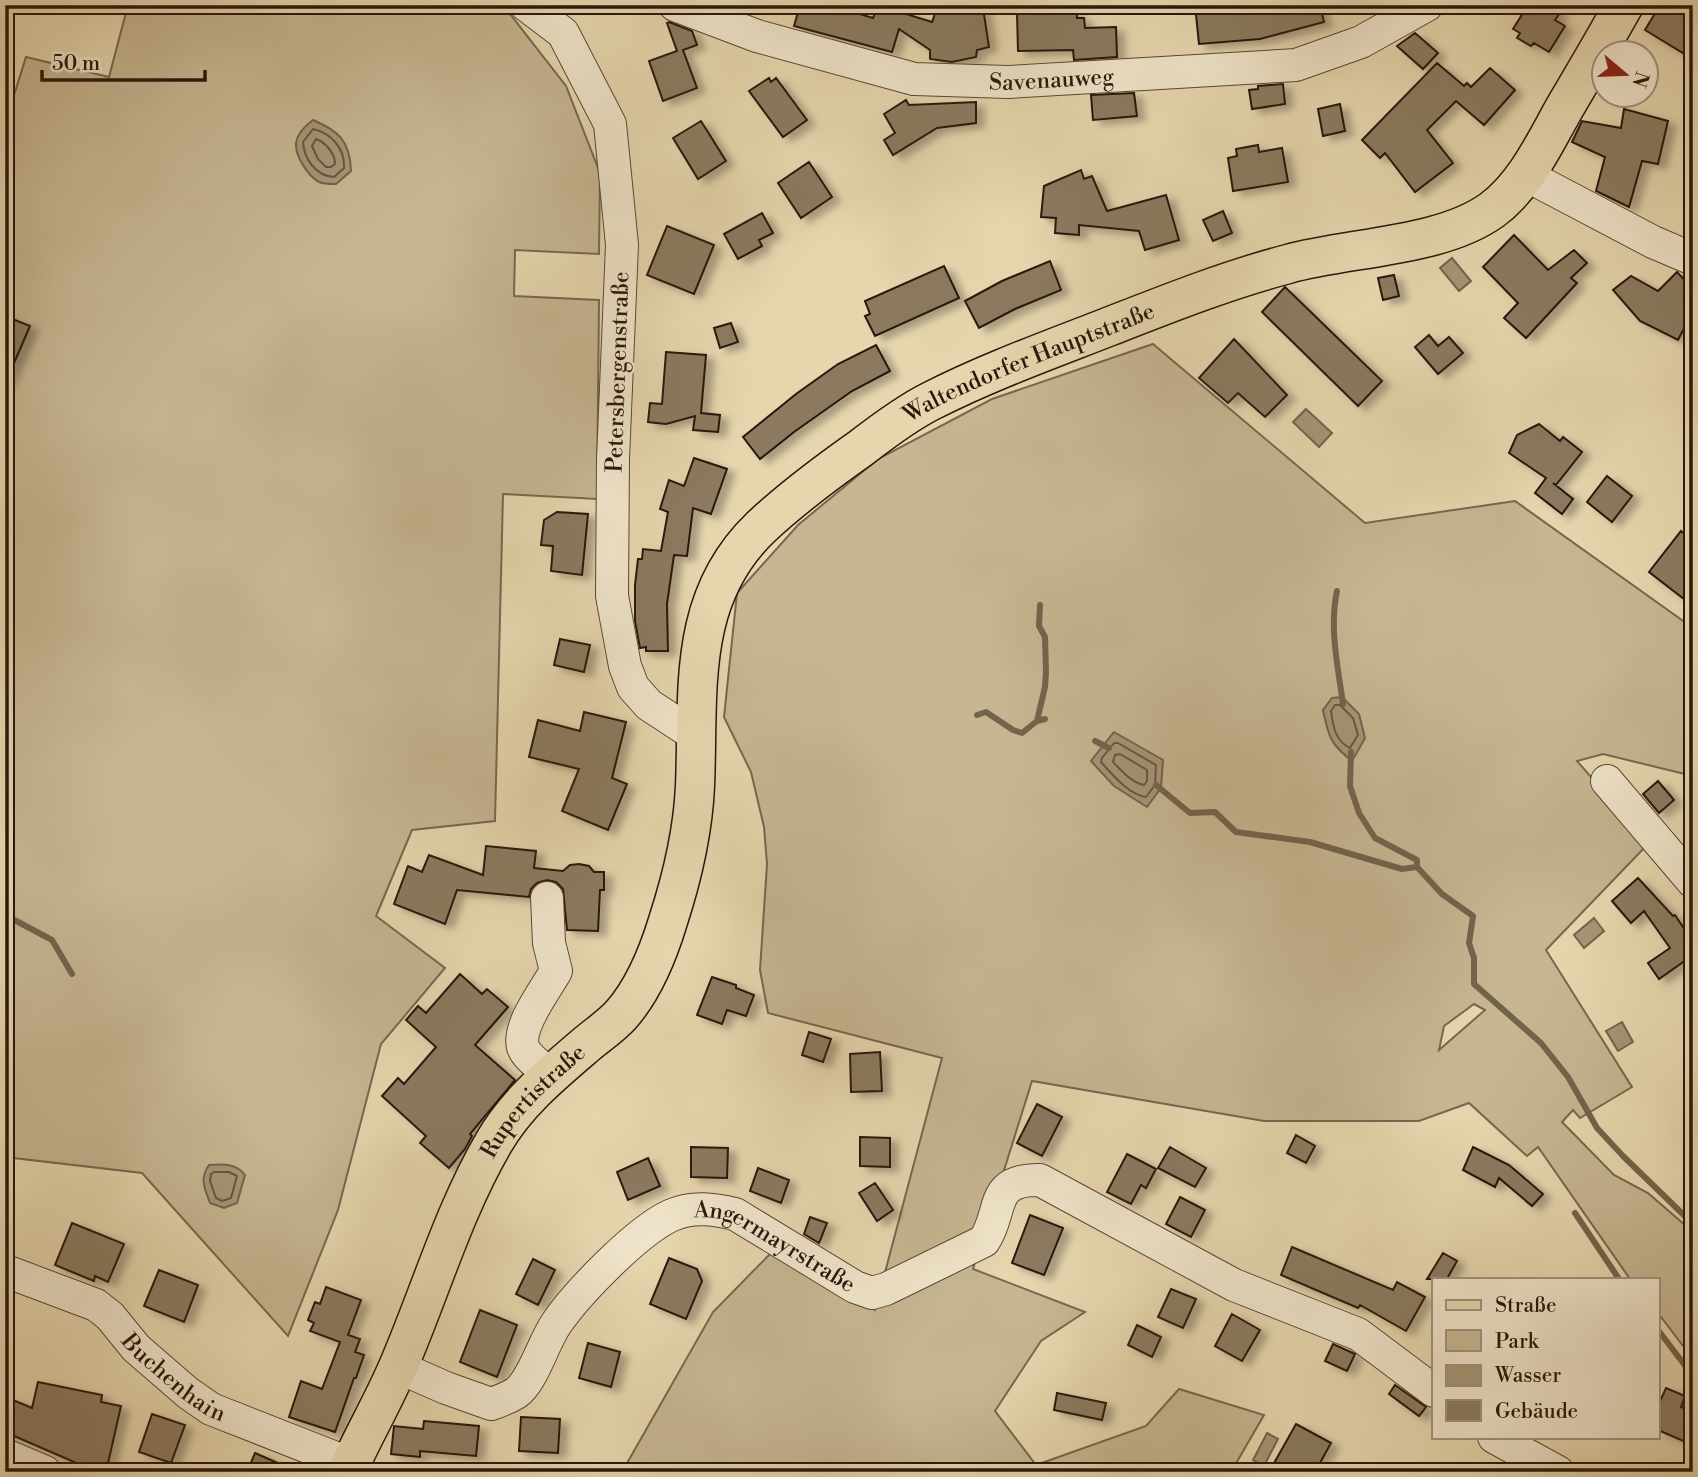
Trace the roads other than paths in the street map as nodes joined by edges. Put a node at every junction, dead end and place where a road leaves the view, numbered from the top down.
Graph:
1 (526, 5) edge
2 (675, 5) edge
3 (1427, 5) edge
4 (1623, 5) edge
5 (1384, 17) edge
6 (1528, 170) junction
7 (1693, 259) edge
8 (695, 735) junction
9 (1606, 781) dead end
10 (1693, 882) edge
11 (547, 898) dead end
12 (551, 1075) junction
13 (11, 1273) dead end
14 (398, 1367) junction
15 (1432, 1390) edge
16 (1496, 1438) edge
17 (5, 1455) edge
18 (349, 1468) edge
19 (45, 1472) edge
20 (1558, 1472) edge

1 - 8 street, Petersbergenstraße
2 - 5 street, Savenauweg
3 - 5 street, Savenauweg
4 - 6 main road, Waltendorfer Hauptstraße
6 - 7 street
6 - 8 main road, Waltendorfer Hauptstraße
8 - 12 main road, Rupertistraße
9 - 10 street
11 - 12 street
12 - 14 main road, Rupertistraße
13 - 18 street, Buchenhain
14 - 15 street, Angermayrstraße
14 - 18 main road, Rupertistraße
16 - 20 street
17 - 19 street

